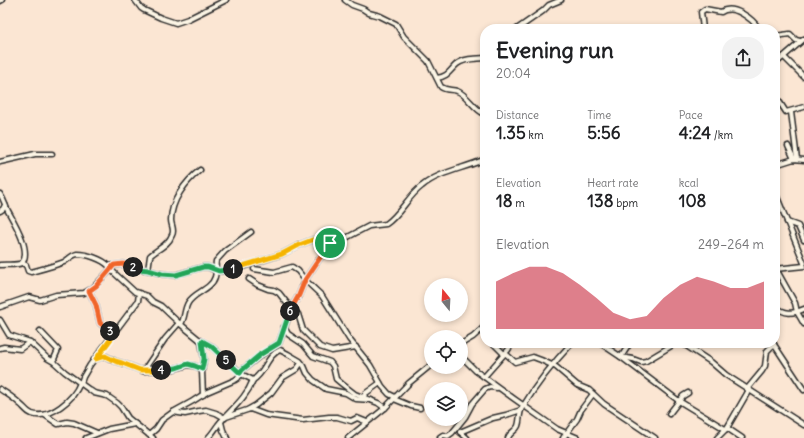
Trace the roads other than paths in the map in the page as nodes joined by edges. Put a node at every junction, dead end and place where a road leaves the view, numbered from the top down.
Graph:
1 (135, 0) edge
2 (226, 0) edge
3 (345, 0) edge
4 (561, 0) edge
5 (524, 24) edge
6 (702, 24) edge
7 (753, 24) edge
8 (780, 35) edge
9 (802, 40) edge
10 (784, 56) junction
11 (480, 58) edge
12 (780, 60) edge
13 (804, 77) edge
14 (437, 78) junction
15 (780, 103) edge
16 (804, 107) edge
17 (480, 111) edge
18 (791, 112) junction
19 (788, 146) dead end
20 (52, 154) dead end
21 (796, 159) junction
22 (804, 160) edge
23 (480, 161) edge
24 (0, 162) edge
25 (780, 164) edge
26 (200, 170) dead end
27 (0, 194) edge
28 (780, 204) edge
29 (5, 205) junction
30 (0, 211) edge
31 (787, 222) junction
32 (250, 232) dead end
33 (804, 240) edge
34 (330, 243) junction
35 (22, 263) junction
36 (0, 265) edge
37 (114, 265) junction
38 (804, 265) edge
39 (780, 268) edge
40 (110, 269) junction
41 (254, 269) dead end
42 (148, 270) junction
43 (215, 270) junction
44 (780, 276) edge
45 (249, 279) dead end
46 (305, 280) junction
47 (89, 291) junction
48 (139, 293) junction
49 (292, 307) junction
50 (0, 308) edge
51 (804, 309) edge
52 (780, 310) edge
53 (797, 312) junction
54 (0, 320) edge
55 (180, 324) junction
56 (804, 324) edge
57 (284, 328) junction
58 (40, 331) dead end
59 (480, 332) edge
60 (113, 336) junction
61 (468, 339) edge
62 (202, 341) junction
63 (30, 342) junction
64 (356, 347) junction
65 (0, 348) edge
66 (499, 348) edge
67 (508, 348) edge
68 (568, 348) edge
69 (608, 348) edge
70 (627, 348) edge
71 (667, 348) edge
72 (689, 348) edge
73 (769, 348) edge
74 (776, 348) edge
75 (505, 353) junction
76 (621, 357) junction
77 (96, 359) junction
78 (54, 362) junction
79 (301, 363) junction
80 (468, 364) edge
81 (552, 366) junction
82 (202, 369) junction
83 (144, 370) junction
84 (424, 371) edge
85 (240, 373) junction
86 (484, 377) junction
87 (253, 380) junction
88 (81, 383) junction
89 (380, 383) junction
90 (499, 388) junction
91 (0, 389) edge
92 (748, 389) junction
93 (804, 390) edge
94 (688, 393) dead end
95 (593, 394) junction
96 (203, 395) junction
97 (363, 397) junction
98 (395, 398) junction
99 (371, 400) junction
100 (679, 401) junction
101 (384, 408) junction
102 (420, 408) dead end
103 (522, 408) junction
104 (248, 409) junction
105 (173, 412) junction
106 (45, 414) junction
107 (669, 414) dead end
108 (226, 417) junction
109 (221, 422) junction
110 (367, 422) junction
111 (136, 424) junction
112 (804, 425) edge
113 (726, 429) junction
114 (458, 431) junction
115 (567, 433) junction
116 (97, 435) edge
117 (151, 437) edge
118 (440, 437) edge
119 (86, 438) edge
120 (209, 438) edge
121 (226, 438) edge
122 (348, 438) edge
123 (467, 438) edge
124 (508, 438) edge
125 (563, 438) edge
126 (578, 438) edge
127 (655, 438) edge
128 (717, 438) edge
129 (742, 438) edge

1 - 2 street
3 - 14 street
4 - 5 street
6 - 7 street
8 - 9 street
9 - 10 street
10 - 12 street
10 - 13 street
11 - 14 street
14 - 17 street
15 - 18 street
16 - 18 street
18 - 21 street
19 - 21 street
20 - 24 street
21 - 22 street
21 - 25 street
23 - 34 street
26 - 42 street
27 - 29 street
28 - 31 street
29 - 30 street
29 - 35 street
31 - 33 street
31 - 38 street
32 - 43 street
34 - 43 street
34 - 46 street
35 - 36 street
35 - 37 street
37 - 40 street
37 - 42 street
38 - 39 street
40 - 47 street
40 - 48 street
41 - 46 street
42 - 43 street
43 - 55 street
44 - 53 street
45 - 49 street
46 - 49 street
46 - 64 street
47 - 50 street
47 - 60 street
48 - 55 street
48 - 60 street
49 - 57 street
49 - 64 street
51 - 53 street
52 - 53 street
53 - 56 street
54 - 63 street
55 - 62 street
55 - 83 street
57 - 85 street
57 - 97 street
58 - 78 street
59 - 61 street
60 - 77 street
62 - 82 street
62 - 85 street
63 - 65 street
63 - 78 street
64 - 89 street
66 - 75 street
67 - 75 street
68 - 81 street
69 - 76 street
70 - 76 street
71 - 76 street
72 - 92 street
73 - 92 street
74 - 93 street
75 - 81 street
75 - 86 street
76 - 100 street
77 - 83 street
77 - 88 street
78 - 88 street
79 - 87 street
79 - 99 street
79 - 104 street
80 - 86 street
81 - 95 street
81 - 103 street
82 - 83 street
82 - 96 street
84 - 98 street
85 - 87 street
85 - 96 street
86 - 90 street
87 - 108 street
88 - 106 street
88 - 111 street
89 - 97 street
89 - 98 street
90 - 103 street
90 - 114 street
91 - 106 street
92 - 112 street
92 - 113 street
94 - 100 street
95 - 115 street
95 - 127 street
96 - 105 street
97 - 99 street
98 - 101 street
98 - 102 street
99 - 101 street
100 - 107 street
100 - 113 street
101 - 110 street
103 - 114 street
103 - 115 street
103 - 124 street
104 - 108 street
104 - 110 street
105 - 108 street
105 - 117 street
106 - 116 street
108 - 109 street
109 - 120 street
109 - 121 street
110 - 122 street
111 - 116 street
111 - 117 street
113 - 128 street
113 - 129 street
114 - 118 street
114 - 123 street
115 - 125 street
115 - 126 street
116 - 119 street

